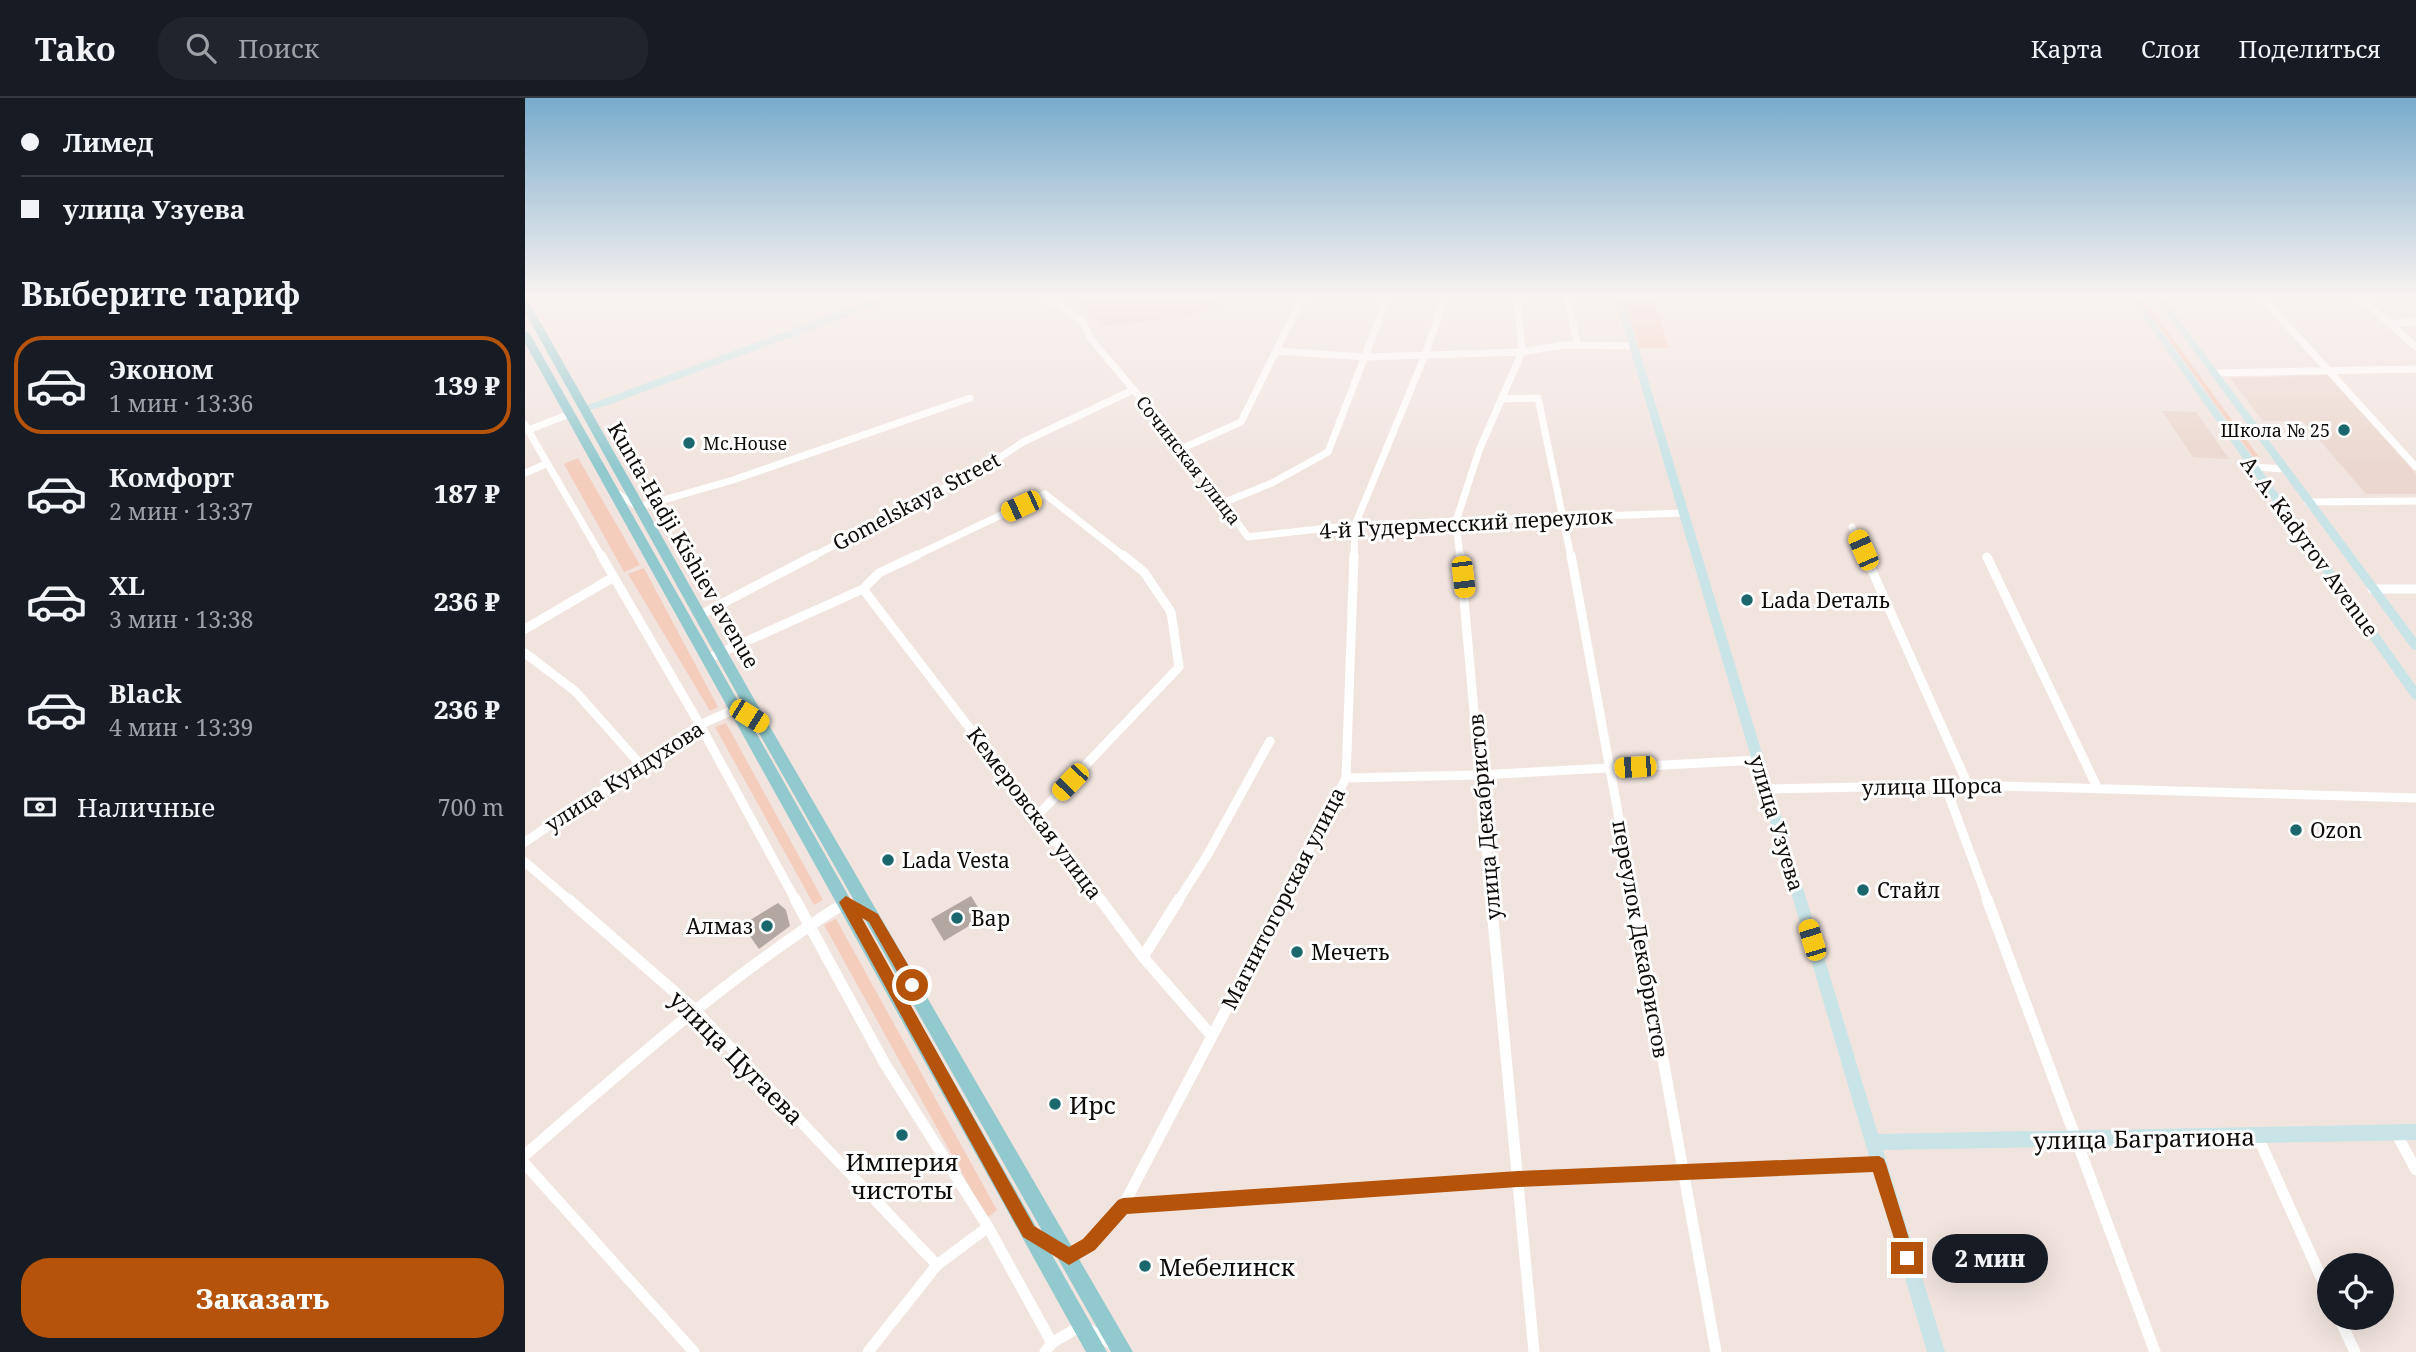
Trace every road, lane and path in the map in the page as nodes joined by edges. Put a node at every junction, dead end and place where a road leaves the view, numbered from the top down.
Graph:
1 (1522, 352) edge
2 (537, 353) edge
3 (548, 353) edge
4 (735, 353) edge
5 (747, 353) edge
6 (1102, 353) edge
7 (1275, 353) edge
8 (1299, 353) edge
9 (1368, 353) edge
10 (1505, 353) edge
11 (1636, 353) edge
12 (2172, 353) edge
13 (2200, 353) edge
14 (2313, 353) edge
15 (1425, 355) junction
16 (1366, 357) junction
17 (2416, 369) edge
18 (2331, 372) junction
19 (2216, 373) junction
20 (1133, 390) junction
21 (970, 398) dead end
22 (1502, 399) junction
23 (576, 412) junction
24 (527, 427) edge
25 (1184, 448) junction
26 (546, 464) junction
27 (2253, 467) junction
28 (2416, 467) edge
29 (2285, 468) junction
30 (525, 473) edge
31 (612, 490) junction
32 (2416, 501) edge
33 (1225, 502) junction
34 (2308, 502) junction
35 (639, 507) junction
36 (1684, 513) junction
37 (1564, 518) junction
38 (1455, 521) junction
39 (1355, 525) junction
40 (1852, 527) dead end
41 (1248, 537) joint
42 (1987, 556) dead end
43 (612, 578) junction
44 (863, 589) junction
45 (2372, 589) junction
46 (2416, 589) edge
47 (699, 615) junction
48 (525, 629) edge
49 (2416, 646) edge
50 (525, 653) edge
51 (715, 655) junction
52 (2416, 695) edge
53 (737, 708) junction
54 (761, 724) junction
55 (700, 725) junction
56 (1270, 741) dead end
57 (1758, 760) junction
58 (639, 763) junction
59 (1610, 768) junction
60 (1479, 775) junction
61 (1346, 778) junction
62 (1945, 785) junction
63 (1968, 785) junction
64 (2097, 787) junction
65 (1767, 789) junction
66 (2416, 798) edge
67 (1038, 815) junction
68 (525, 842) edge
69 (525, 862) edge
70 (846, 902) junction
71 (874, 918) junction
72 (808, 925) junction
73 (1143, 957) junction
74 (693, 1008) junction
75 (1211, 1035) junction
76 (2416, 1132) edge
77 (2396, 1133) junction
78 (2257, 1137) junction
79 (2077, 1140) junction
80 (1872, 1142) junction
81 (525, 1155) edge
82 (525, 1164) edge
83 (1879, 1164) junction
84 (2416, 1170) edge
85 (1682, 1172) junction
86 (1518, 1179) junction
87 (1123, 1206) junction
88 (988, 1227) junction
89 (1028, 1232) junction
90 (1069, 1257) junction
91 (937, 1265) junction
92 (2317, 1269) edge
93 (1082, 1325) junction
94 (2345, 1330) edge
95 (1049, 1347) edge
96 (1122, 1351) edge
97 (694, 1352) edge
98 (868, 1352) edge
99 (1097, 1352) edge
100 (1534, 1352) edge
101 (1716, 1352) edge
102 (1936, 1352) edge
103 (2155, 1352) edge
104 (2355, 1352) edge

1 - 22 street, улица Декабристов
2 - 23 main road, Kunta-Hadji Kishiev avenue
3 - 23 main road, Kunta-Hadji Kishiev avenue
4 - 23 street
5 - 23 street
6 - 20 street, Сочинская улица
7 - 25 street
8 - 16 street
9 - 16 street
10 - 15 street
11 - 36 street, улица Узуева
12 - 27 street, A. A. Kadyrov Avenue
13 - 19 street, A. A. Kadyrov Avenue
14 - 18 street
15 - 16 street
15 - 39 street, Магнитогорская улица
16 - 33 street
17 - 18 street
18 - 19 street
18 - 28 street
19 - 29 street, A. A. Kadyrov Avenue
20 - 25 street, Сочинская улица
20 - 47 street, Gomelskaya Street
21 - 35 street
22 - 37 street, переулок Декабристов
22 - 38 street, улица Декабристов
23 - 24 street
23 - 31 main road, Kunta-Hadji Kishiev avenue
23 - 35 main road, Kunta-Hadji Kishiev avenue
24 - 26 street
25 - 33 street, Сочинская улица
26 - 30 street
26 - 43 street
27 - 29 street
27 - 52 street, A. A. Kadyrov Avenue
29 - 34 street, A. A. Kadyrov Avenue
31 - 35 street
31 - 51 main road, Kunta-Hadji Kishiev avenue
32 - 34 street
33 - 41 street, Сочинская улица
34 - 45 street, A. A. Kadyrov Avenue
35 - 47 main road, Kunta-Hadji Kishiev avenue
36 - 37 street, 4-й Гудермесский переулок
36 - 57 street, улица Узуева
37 - 38 street, 4-й Гудермесский переулок
37 - 59 street, переулок Декабристов
38 - 39 street, 4-й Гудермесский переулок
38 - 60 street, улица Декабристов
39 - 41 street, 4-й Гудермесский переулок
39 - 61 street, Магнитогорская улица
40 - 63 street
42 - 64 street
43 - 48 street
43 - 55 street
44 - 51 street
44 - 67 street, Кемеровская улица
44 - 67 street
45 - 46 street
45 - 49 street, A. A. Kadyrov Avenue
47 - 51 main road, Kunta-Hadji Kishiev avenue
50 - 58 street
51 - 53 main road, Kunta-Hadji Kishiev avenue
51 - 54 main road, Kunta-Hadji Kishiev avenue
53 - 54 street
53 - 55 street, улица Кундухова
53 - 70 main road, Kunta-Hadji Kishiev avenue
54 - 71 main road, Kunta-Hadji Kishiev avenue
55 - 58 street, улица Кундухова
55 - 72 street
56 - 73 street
57 - 59 street
57 - 65 street, улица Узуева
58 - 68 street, улица Кундухова
59 - 60 street
59 - 85 street, переулок Декабристов
60 - 61 street
60 - 86 street, улица Декабристов
61 - 75 street, Магнитогорская улица
62 - 63 street, улица Щорса
62 - 65 street, улица Щорса
62 - 79 street
63 - 64 street, улица Щорса
64 - 66 street, улица Щорса
65 - 80 street, улица Узуева
67 - 73 street, Кемеровская улица
69 - 74 street, улица Цугаева
70 - 71 street
70 - 72 street
70 - 89 main road, Kunta-Hadji Kishiev avenue
71 - 90 main road, Kunta-Hadji Kishiev avenue
72 - 74 street
72 - 88 street
73 - 75 street, Кемеровская улица
74 - 81 street
74 - 91 street, улица Цугаева
75 - 87 street, Магнитогорская улица
76 - 77 street, улица Багратиона
77 - 78 street, улица Багратиона
77 - 84 street
78 - 79 street, улица Багратиона
78 - 92 street
79 - 80 street, улица Багратиона
79 - 103 street
80 - 83 street, улица Узуева
82 - 97 street
83 - 85 street
83 - 102 street, улица Узуева
85 - 86 street
85 - 101 street, переулок Декабристов
86 - 87 street
86 - 100 street, улица Декабристов
87 - 90 street, Магнитогорская улица
88 - 91 street
88 - 95 street
89 - 90 street
89 - 93 main road, Kunta-Hadji Kishiev avenue
90 - 96 main road, Kunta-Hadji Kishiev avenue
91 - 98 street
93 - 95 street
93 - 96 street
93 - 99 main road, Kunta-Hadji Kishiev avenue
94 - 104 street

